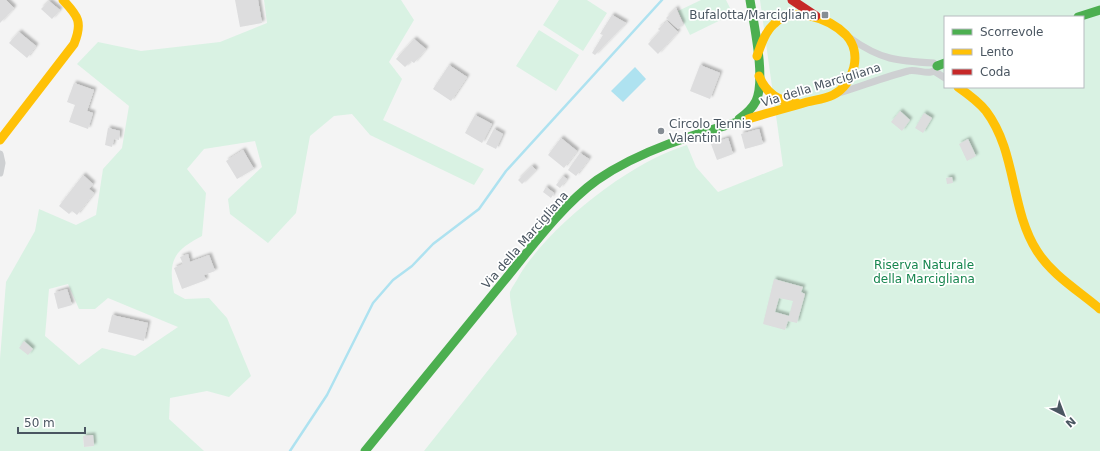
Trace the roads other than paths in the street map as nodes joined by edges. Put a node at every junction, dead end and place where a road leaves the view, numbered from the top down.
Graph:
1 (63, 0) edge
2 (750, 0) edge
3 (792, 0) edge
4 (1100, 10) edge
5 (1081, 16) edge
6 (822, 19) junction
7 (846, 36) junction
8 (757, 56) junction
9 (939, 66) edge
10 (758, 72) junction
11 (944, 76) edge
12 (959, 88) edge
13 (833, 95) junction
14 (804, 103) junction
15 (730, 124) junction
16 (0, 140) edge
17 (0, 154) edge
18 (0, 173) edge
19 (1100, 309) edge
20 (365, 451) edge

1 - 16 street
2 - 8 street
3 - 6 street
4 - 5 street
6 - 7 street
6 - 8 street
7 - 9 street, Via della Marcigliana
7 - 13 street
8 - 10 street
9 - 11 street
9 - 13 street, Via della Marcigliana
10 - 14 street
10 - 15 street
12 - 19 street
13 - 14 street, Via della Marcigliana
14 - 15 street, Via della Marcigliana
15 - 20 street, Via della Marcigliana
17 - 18 street

